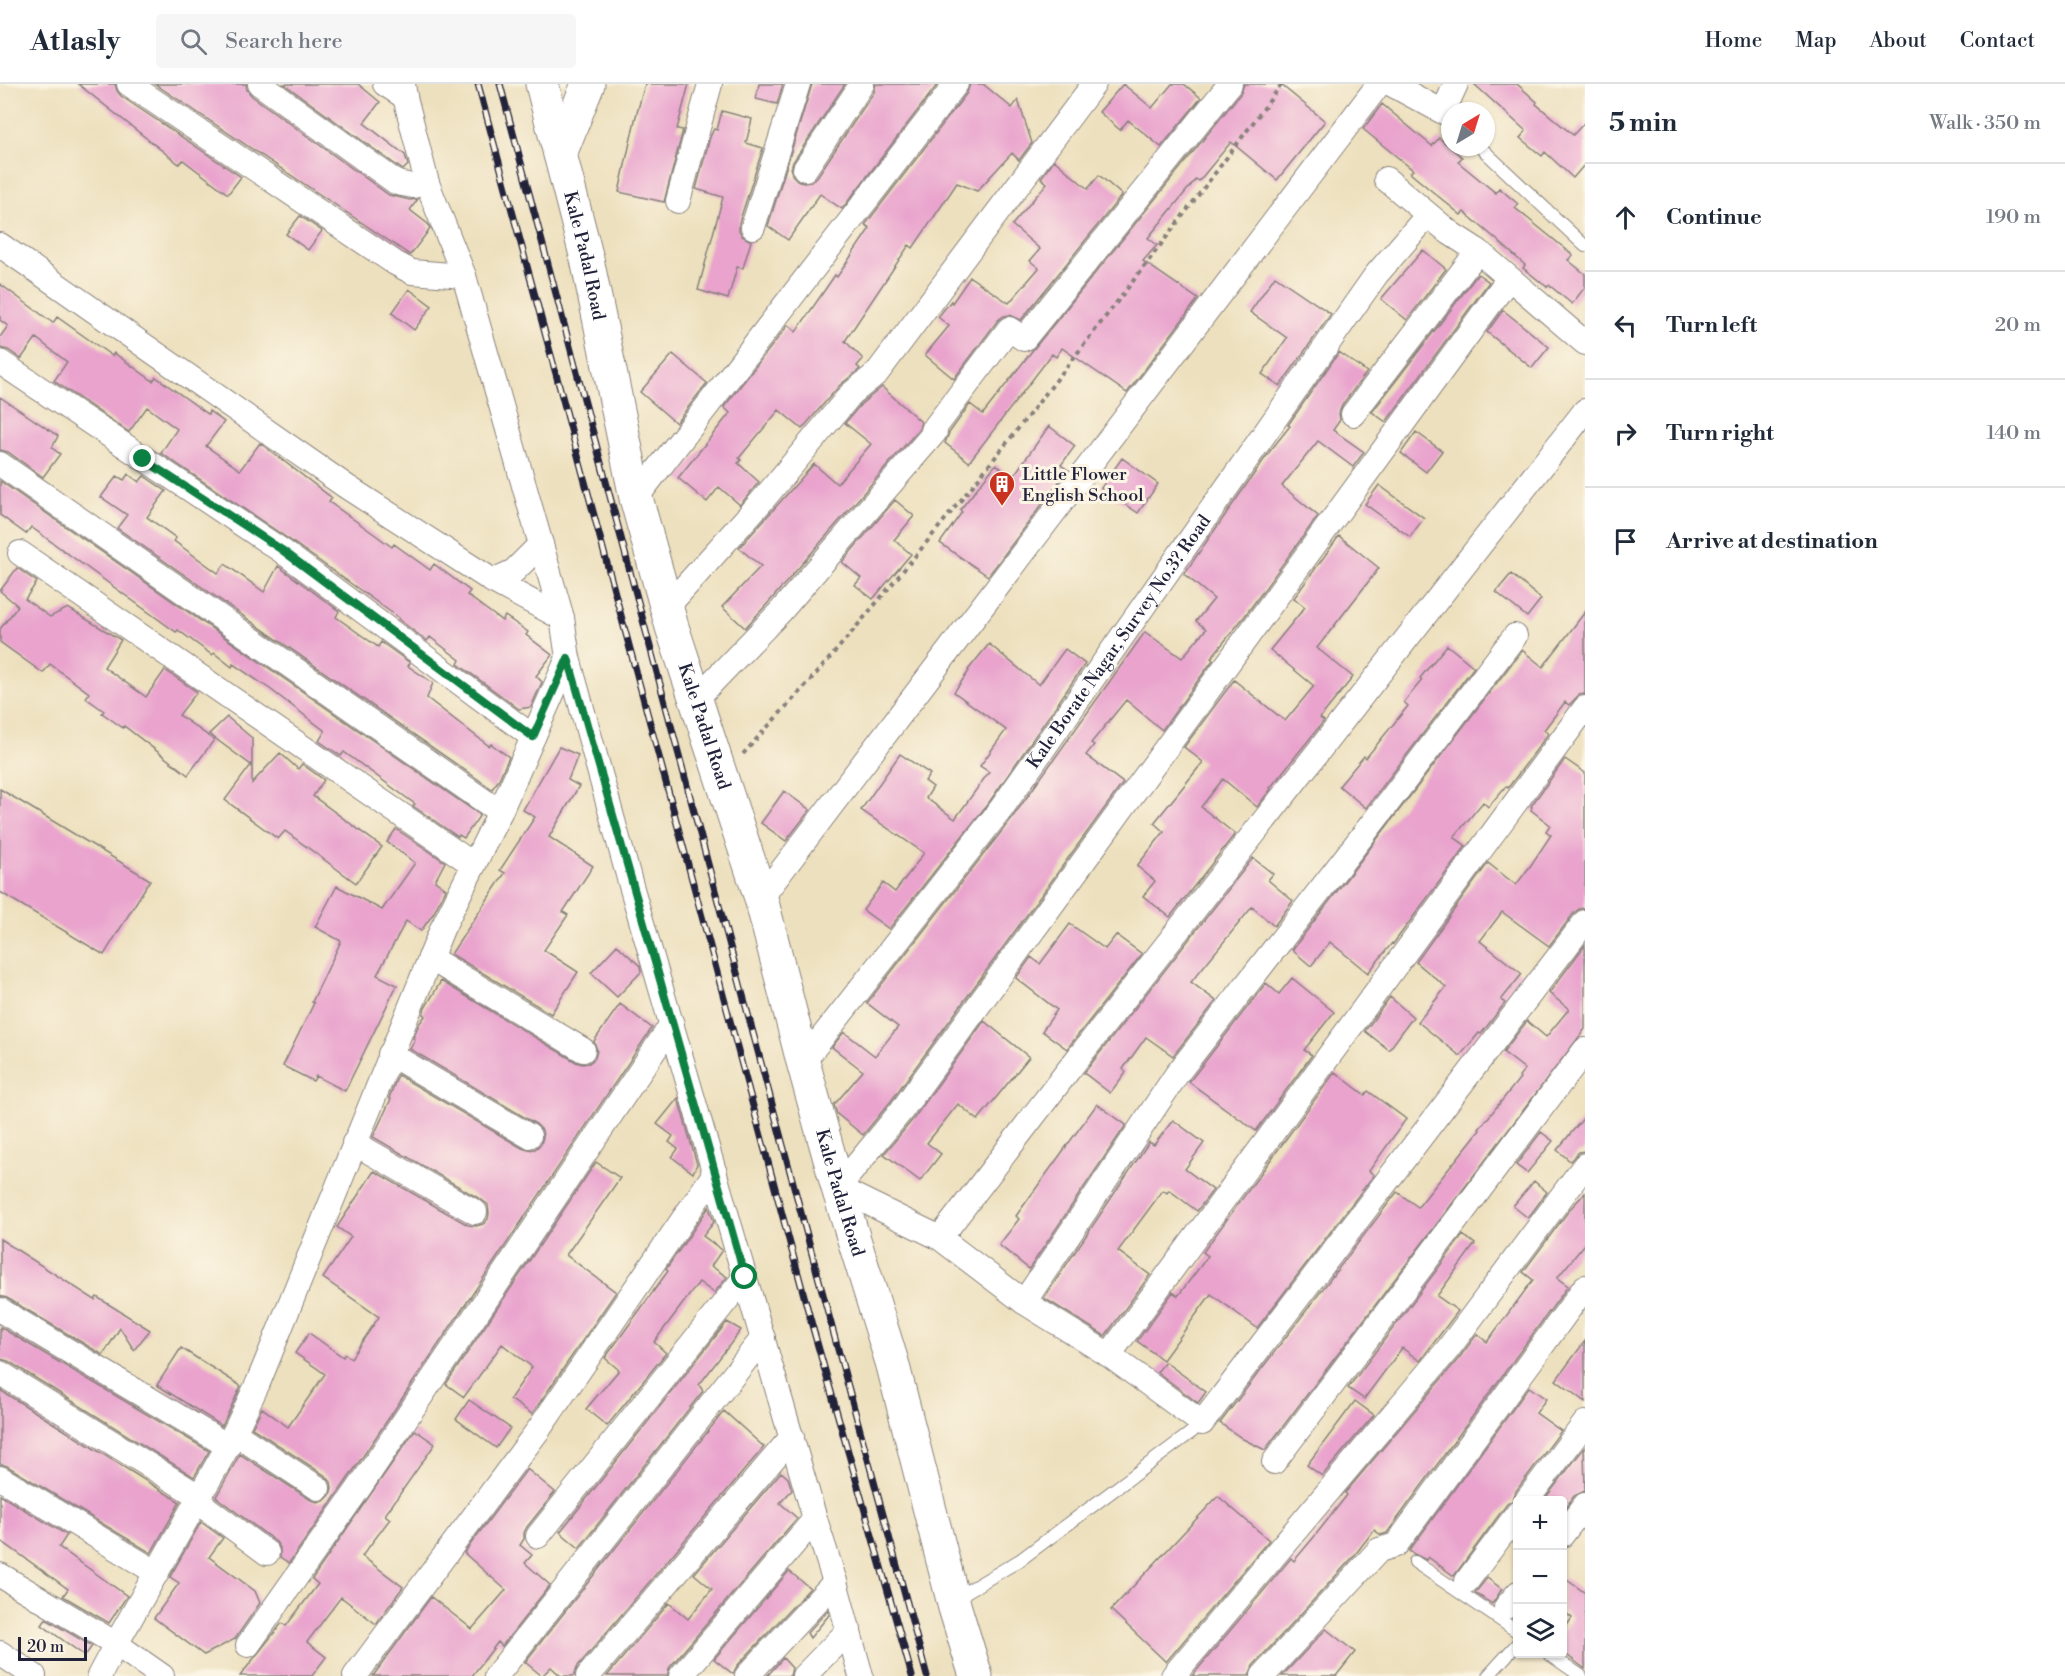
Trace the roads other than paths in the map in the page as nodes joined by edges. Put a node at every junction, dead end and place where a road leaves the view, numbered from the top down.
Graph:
1 (129, 84) edge
2 (260, 84) edge
3 (542, 84) edge
4 (588, 84) edge
5 (710, 84) edge
6 (798, 84) edge
7 (862, 84) edge
8 (956, 84) edge
9 (1094, 84) edge
10 (1230, 84) edge
11 (1379, 84) edge
12 (1391, 84) edge
13 (1456, 84) edge
14 (398, 88) edge
15 (1450, 102) edge
16 (1441, 113) edge
17 (560, 154) junction
18 (1490, 156) edge
19 (805, 170) dead end
20 (1386, 179) dead end
21 (427, 183) junction
22 (678, 201) dead end
23 (1428, 215) junction
24 (753, 227) dead end
25 (0, 245) edge
26 (1585, 246) edge
27 (1478, 251) junction
28 (464, 276) junction
29 (1509, 278) junction
30 (1585, 343) edge
31 (0, 362) edge
32 (1585, 411) edge
33 (1353, 414) dead end
34 (0, 464) edge
35 (636, 498) junction
36 (541, 544) junction
37 (20, 553) dead end
38 (493, 581) junction
39 (666, 608) junction
40 (562, 618) junction
41 (1515, 636) dead end
42 (568, 658) junction
43 (696, 699) junction
44 (1585, 708) edge
45 (533, 737) junction
46 (500, 812) junction
47 (474, 865) junction
48 (761, 898) junction
49 (1585, 922) edge
50 (430, 958) junction
51 (672, 1024) junction
52 (583, 1050) dead end
53 (1585, 1050) edge
54 (390, 1054) junction
55 (803, 1062) junction
56 (530, 1136) dead end
57 (354, 1143) junction
58 (1585, 1165) edge
59 (715, 1173) junction
60 (838, 1188) junction
61 (475, 1212) dead end
62 (940, 1238) junction
63 (745, 1277) junction
64 (1585, 1287) edge
65 (1024, 1302) junction
66 (0, 1310) edge
67 (763, 1338) junction
68 (1109, 1355) junction
69 (0, 1372) edge
70 (1585, 1423) edge
71 (1193, 1431) dead end
72 (792, 1437) junction
73 (231, 1439) junction
74 (1274, 1462) dead end
75 (0, 1478) edge
76 (318, 1488) dead end
77 (1530, 1496) edge
78 (199, 1499) junction
79 (1585, 1505) edge
80 (815, 1519) junction
81 (1513, 1520) edge
82 (1567, 1529) edge
83 (538, 1536) dead end
84 (267, 1553) dead end
85 (1415, 1563) dead end
86 (157, 1573) junction
87 (0, 1575) edge
88 (1467, 1581) dead end
89 (835, 1582) junction
90 (953, 1600) junction
91 (1513, 1629) edge
92 (849, 1630) junction
93 (116, 1644) junction
94 (248, 1645) dead end
95 (1513, 1648) edge
96 (0, 1653) edge
97 (1556, 1658) edge
98 (34, 1676) edge
99 (99, 1676) edge
100 (162, 1676) edge
101 (355, 1676) edge
102 (496, 1676) edge
103 (588, 1676) edge
104 (681, 1676) edge
105 (747, 1676) edge
106 (804, 1676) edge
107 (861, 1676) edge
108 (976, 1676) edge
109 (1173, 1676) edge
110 (1263, 1676) edge
111 (1488, 1676) edge
112 (1581, 1676) edge

1 - 28 street
2 - 21 street
3 - 17 street, Kale Padal Road
4 - 17 street
5 - 22 street
6 - 24 street
7 - 19 street
8 - 35 street
9 - 39 street
10 - 43 street
11 - 48 street
12 - 16 street
13 - 15 street
14 - 21 street
17 - 35 street, Kale Padal Road
18 - 26 lane
20 - 23 street
21 - 28 street
23 - 27 street
23 - 55 street, Kale Borate Nagar, Survey No.3? Road
25 - 38 street
27 - 29 street
27 - 33 street
28 - 36 street
29 - 30 street
29 - 60 street
31 - 45 street
32 - 62 street
34 - 46 street
35 - 39 street, Kale Padal Road
36 - 38 street
36 - 40 street
37 - 47 street
38 - 40 street
39 - 43 street, Kale Padal Road
40 - 42 street
41 - 65 street
42 - 45 street
42 - 51 street
43 - 48 street, Kale Padal Road
44 - 68 street
45 - 46 street
46 - 47 street
47 - 50 street
48 - 55 street, Kale Padal Road
49 - 68 street
50 - 52 street
50 - 54 street
51 - 59 street
51 - 94 street
53 - 74 street
54 - 56 street
54 - 57 street
55 - 60 street, Kale Padal Road
57 - 61 street
57 - 73 street
58 - 109 street
59 - 63 street
59 - 101 street
60 - 62 street
60 - 90 street, Kale Padal Road
62 - 65 street
63 - 67 street
63 - 83 street
64 - 110 street
65 - 68 street
66 - 73 street
67 - 72 street
67 - 102 street
69 - 78 street
70 - 77 street
71 - 90 lane
72 - 80 street
72 - 103 street
73 - 76 street
73 - 78 street
75 - 86 street
78 - 84 street
78 - 86 street
79 - 82 street
80 - 89 street
80 - 104 street
81 - 88 street
85 - 91 lane
86 - 93 street
87 - 93 street
89 - 92 street
89 - 105 street
90 - 108 street, Kale Padal Road
92 - 106 street
92 - 107 street
93 - 99 street
93 - 100 street
95 - 111 lane
96 - 98 street
97 - 112 lane

